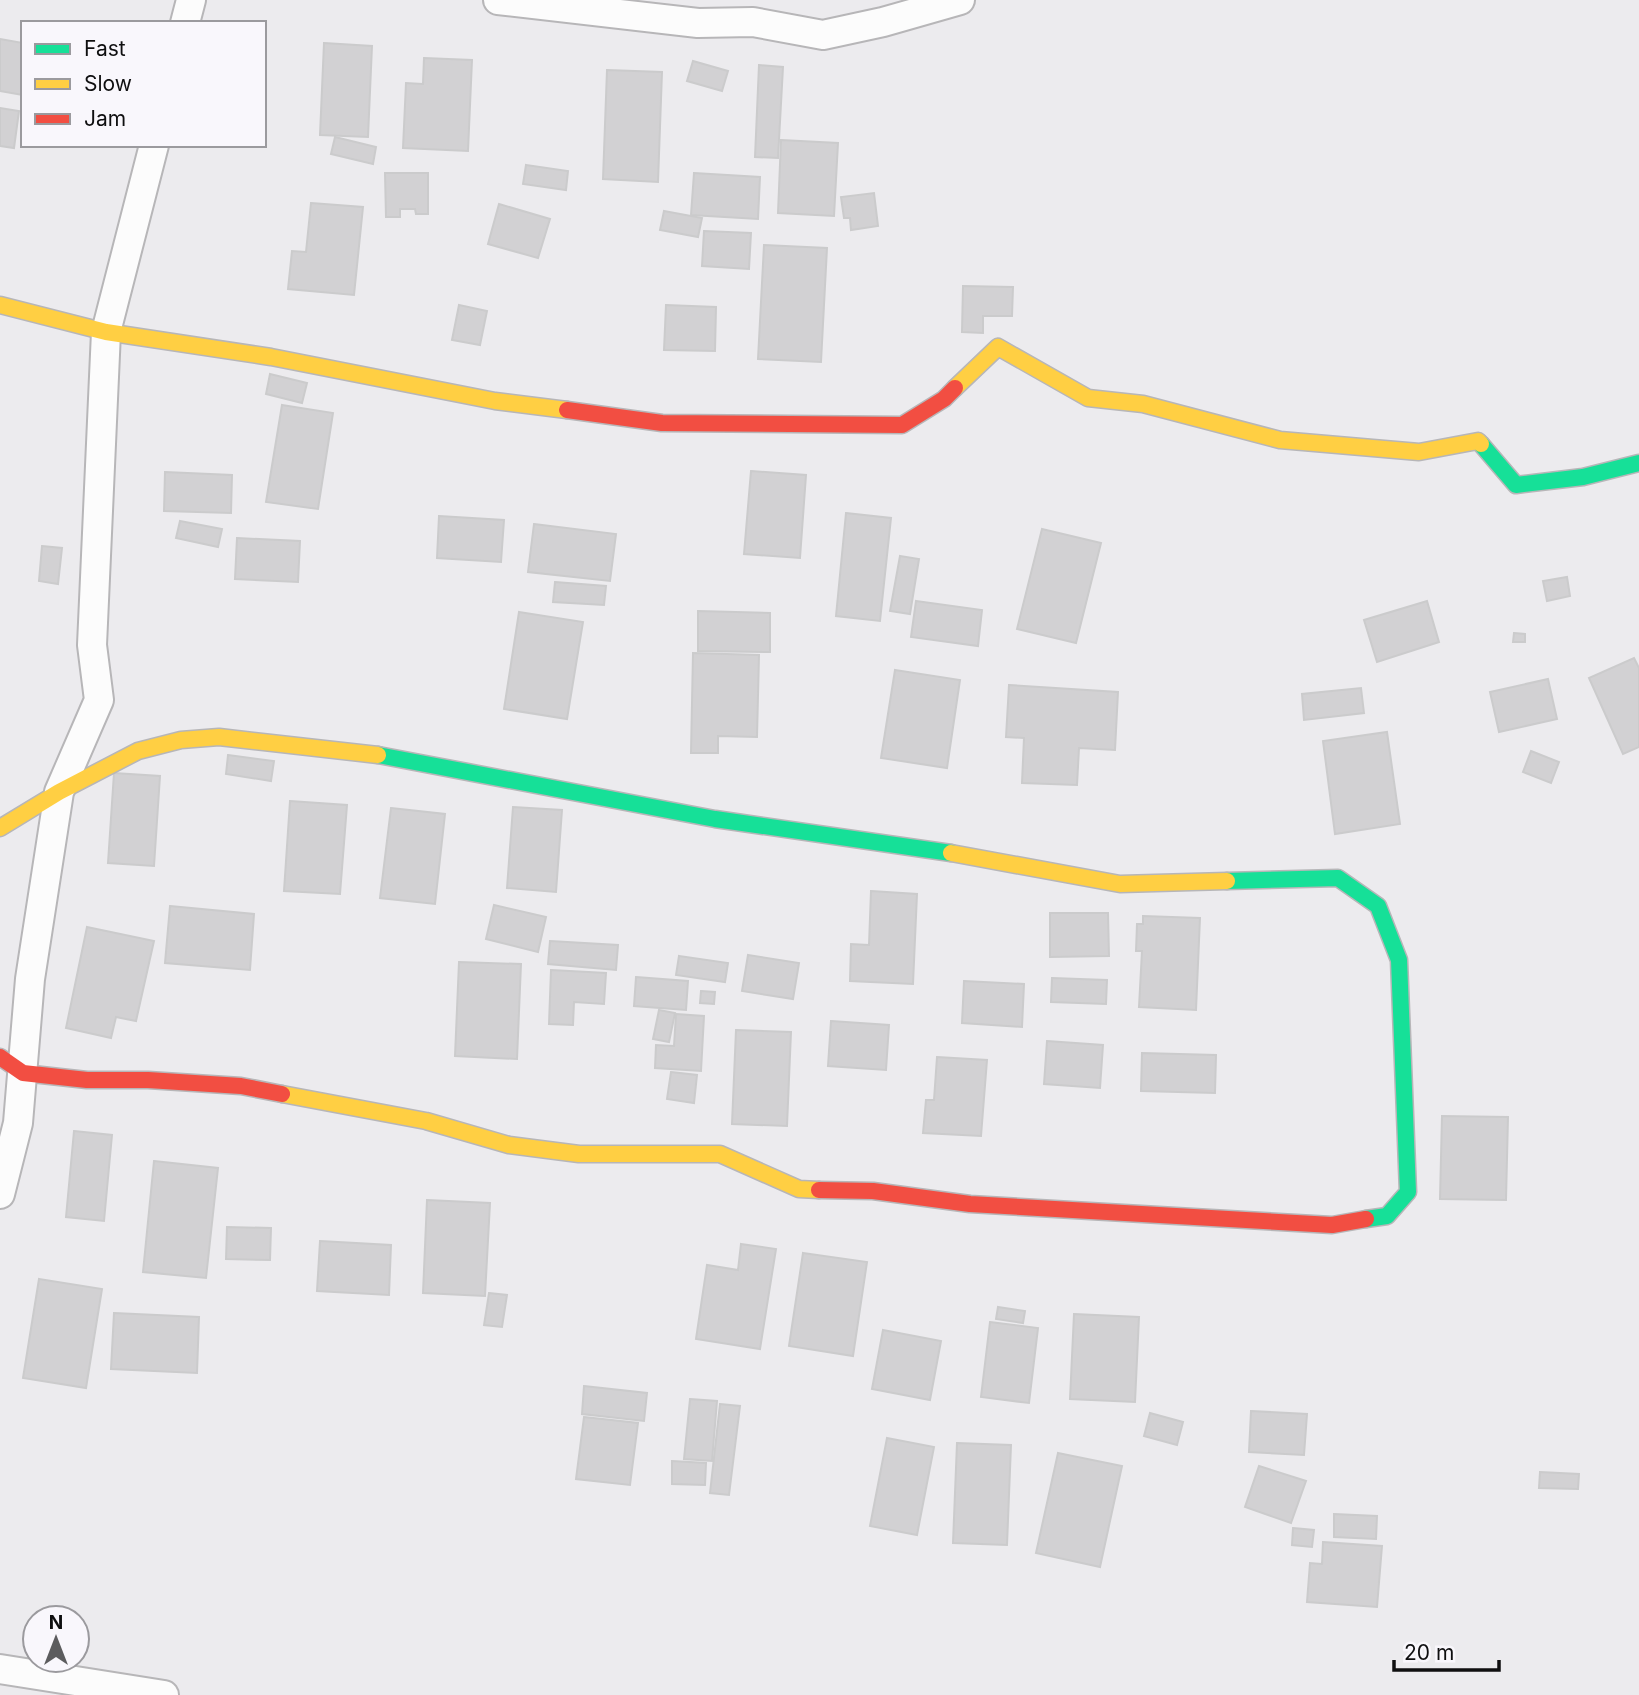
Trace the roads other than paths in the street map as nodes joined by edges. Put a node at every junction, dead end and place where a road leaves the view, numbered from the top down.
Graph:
1 (191, 0) edge
2 (498, 0) edge
3 (960, 0) edge
4 (186, 21) edge
5 (153, 147) edge
6 (0, 305) edge
7 (106, 331) junction
8 (1639, 463) edge
9 (59, 792) junction
10 (0, 828) edge
11 (0, 1057) edge
12 (23, 1073) junction
13 (0, 1194) edge
14 (0, 1669) edge
15 (164, 1695) edge

1 - 4 street
2 - 3 street
5 - 7 street
6 - 7 street
7 - 8 street
7 - 9 street
9 - 10 street
9 - 12 street
9 - 12 street
11 - 12 street
12 - 13 street
14 - 15 street

